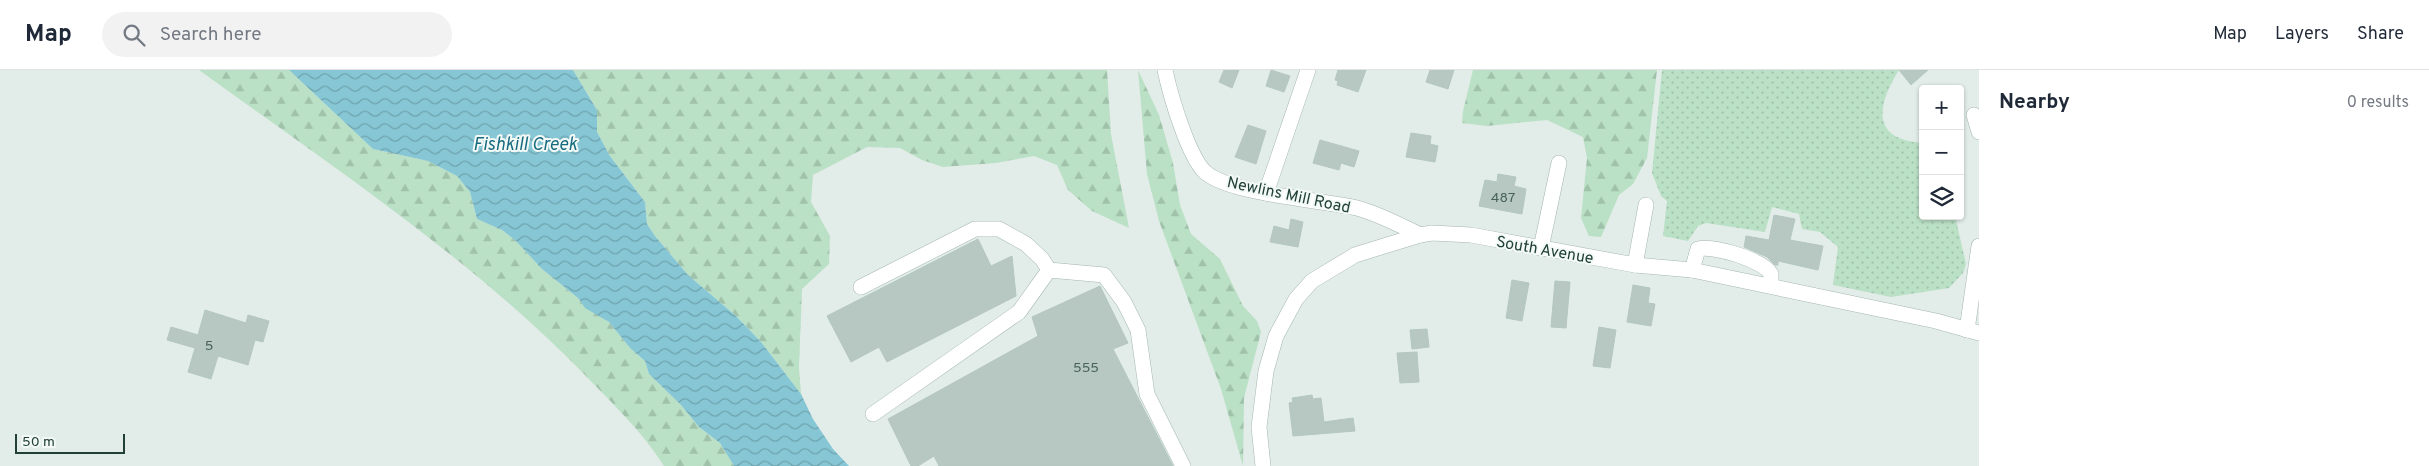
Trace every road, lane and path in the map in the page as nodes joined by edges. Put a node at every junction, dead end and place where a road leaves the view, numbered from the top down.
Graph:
1 (1165, 70) edge
2 (1308, 70) edge
3 (1974, 115) dead end
4 (1979, 132) edge
5 (1559, 163) dead end
6 (1266, 193) junction
7 (1646, 205) dead end
8 (1420, 235) junction
9 (1979, 246) edge
10 (1541, 248) junction
11 (1636, 265) junction
12 (1049, 270) junction
13 (1692, 270) junction
14 (1771, 286) junction
15 (861, 287) dead end
16 (1973, 331) edge
17 (874, 414) dead end
18 (1183, 466) edge
19 (1263, 466) edge

1 - 6 street, Newlins Mill Road
2 - 6 street
3 - 4 street
5 - 10 street
6 - 8 street, Newlins Mill Road
7 - 11 street
8 - 10 street, South Avenue
8 - 19 street, South Avenue
9 - 16 street
10 - 11 street, South Avenue
11 - 13 street, South Avenue
12 - 15 street
12 - 17 street
12 - 18 street
13 - 14 street, South Avenue
13 - 14 street
14 - 16 street, South Avenue

